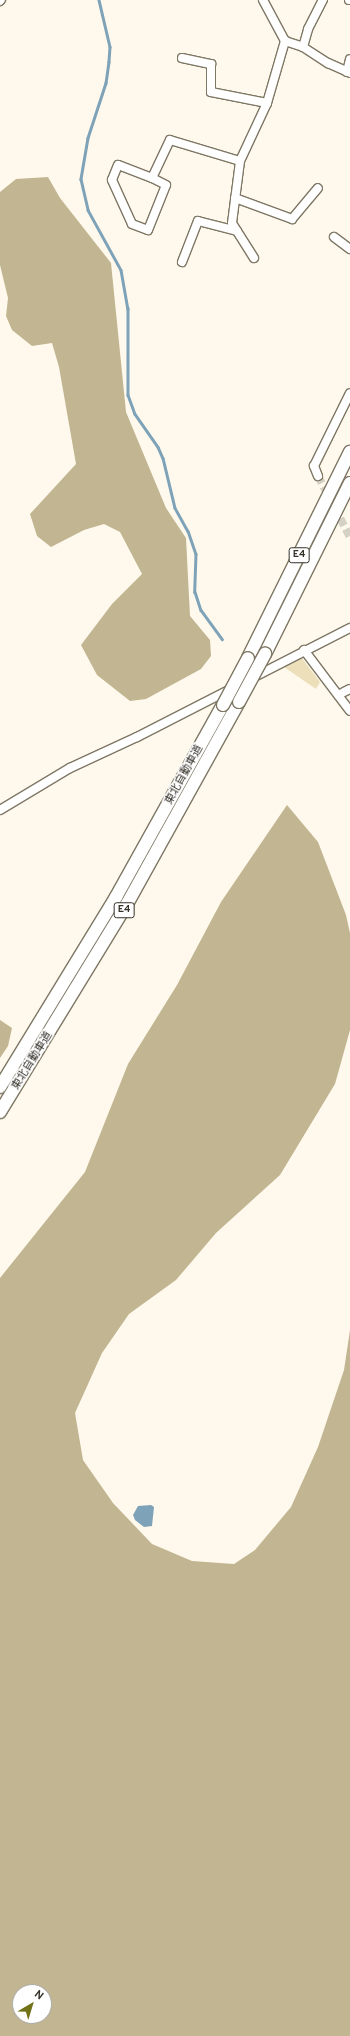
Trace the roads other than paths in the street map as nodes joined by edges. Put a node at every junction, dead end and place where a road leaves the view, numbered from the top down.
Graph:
1 (263, 0) edge
2 (323, 0) edge
3 (285, 41) junction
4 (303, 47) junction
5 (182, 58) dead end
6 (350, 59) edge
7 (349, 72) edge
8 (267, 103) junction
9 (240, 161) junction
10 (152, 178) junction
11 (318, 188) dead end
12 (235, 198) junction
13 (237, 231) junction
14 (334, 237) dead end
15 (350, 249) edge
16 (254, 258) dead end
17 (182, 262) dead end
18 (350, 393) edge
19 (350, 452) edge
20 (318, 476) tunnel mouth
21 (350, 483) edge
22 (350, 628) edge
23 (304, 650) junction
24 (350, 689) edge
25 (338, 695) junction
26 (350, 711) edge
27 (0, 810) edge
28 (0, 1087) edge
29 (0, 1112) edge

1 - 3 street
2 - 4 street
3 - 4 street
3 - 8 street
4 - 7 street
5 - 8 street
6 - 7 street
8 - 9 street
9 - 10 street
9 - 12 street
10 - 10 street
11 - 12 street
12 - 13 street
13 - 16 street
13 - 17 street
14 - 15 street
18 - 20 street
19 - 28 highway, 東北自動車道 / E4, bridge
21 - 29 highway, 東北自動車道 / E4, bridge
22 - 23 street
23 - 25 street
23 - 27 street
24 - 25 street
25 - 26 street

